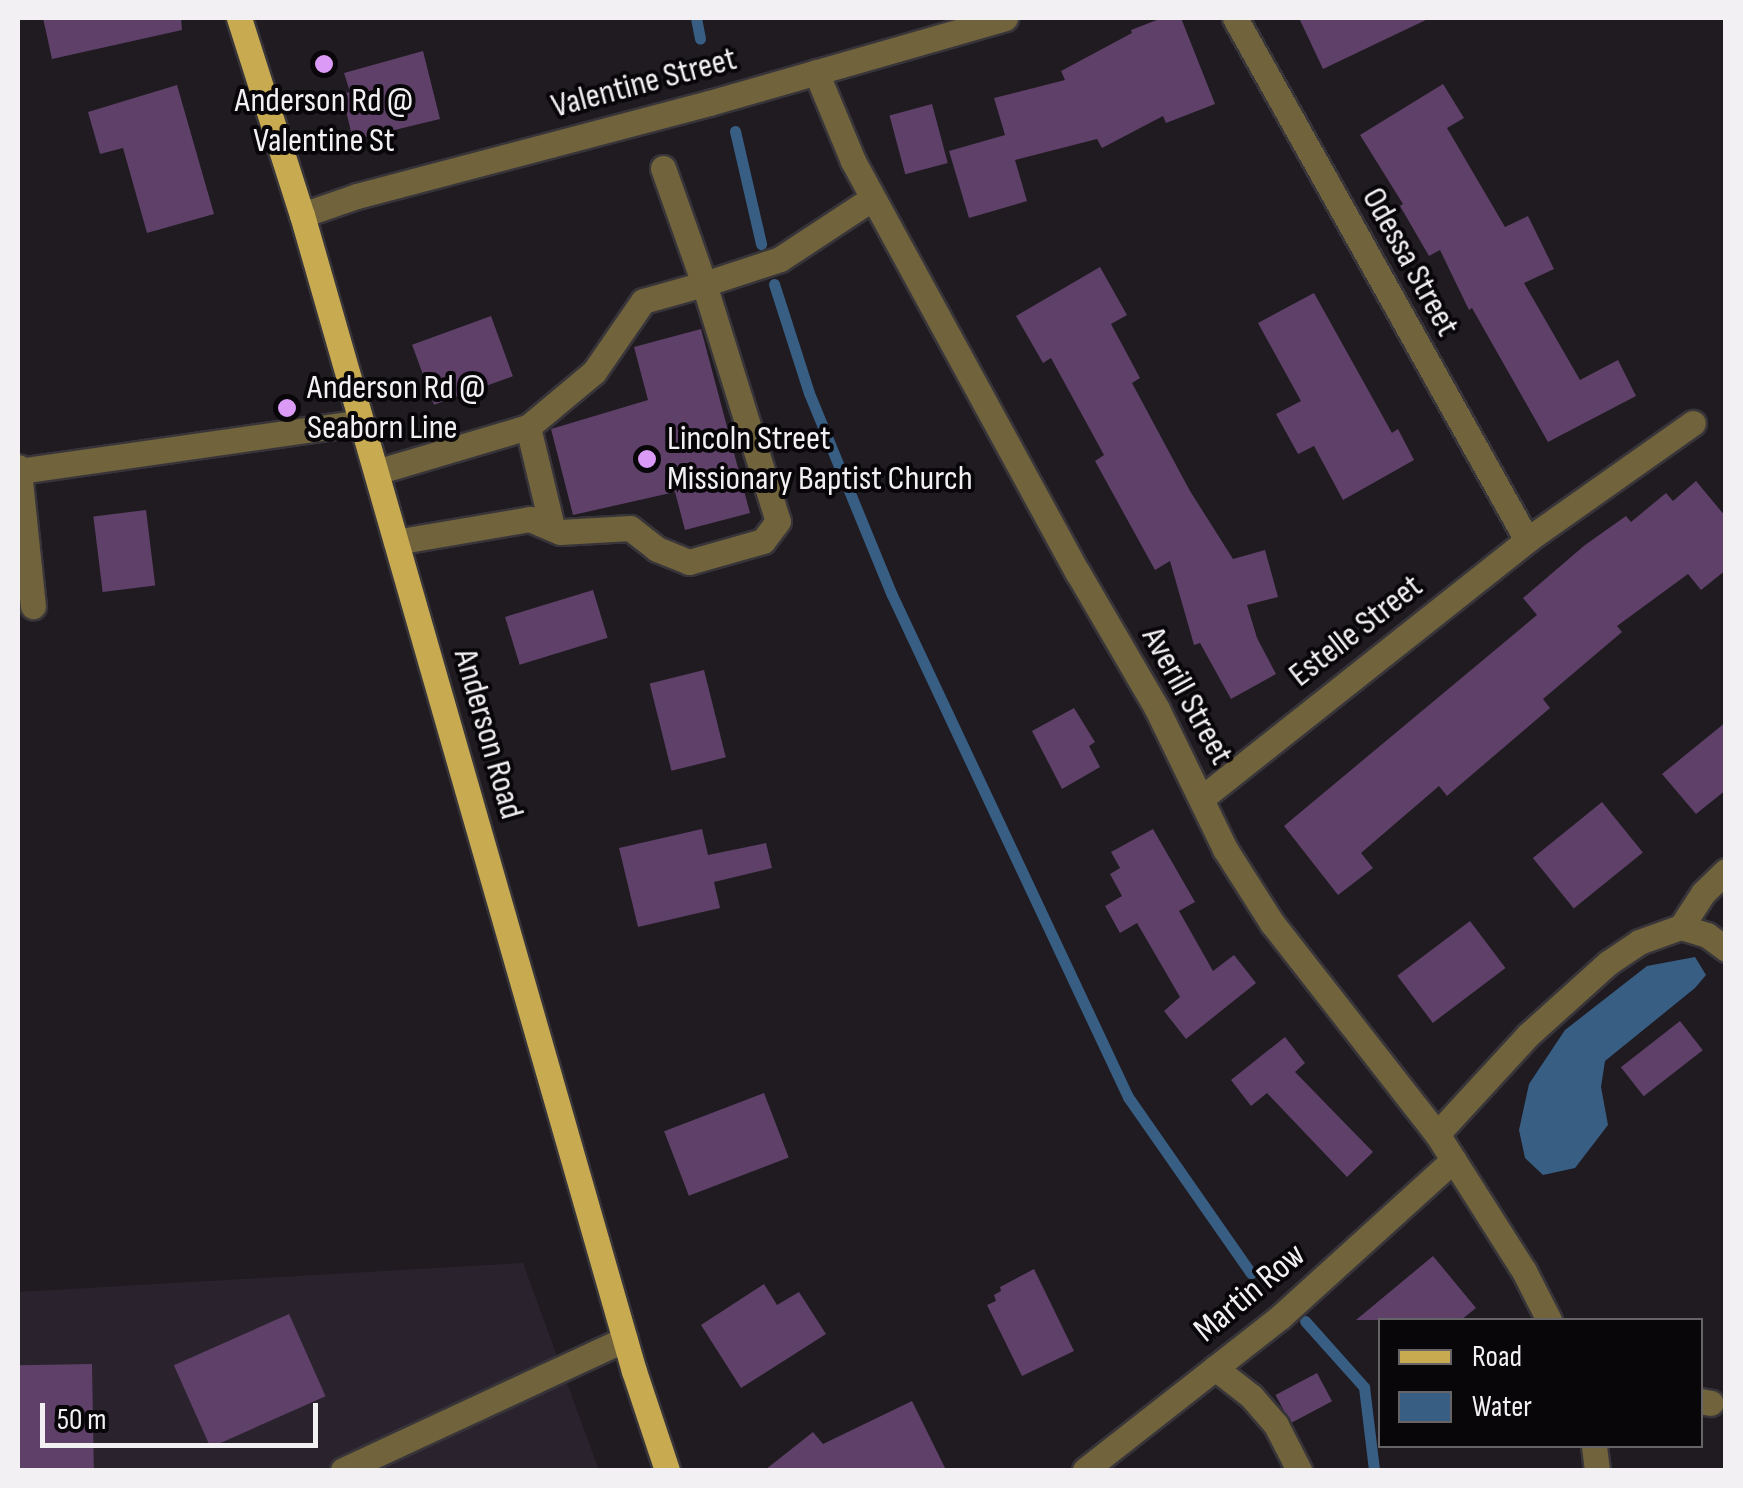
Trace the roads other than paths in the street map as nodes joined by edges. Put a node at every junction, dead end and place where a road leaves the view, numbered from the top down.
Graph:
1 (239, 18) edge
2 (1005, 18) edge
3 (1234, 18) edge
4 (816, 72) junction
5 (663, 168) dead end
6 (873, 198) junction
7 (302, 215) junction
8 (704, 284) junction
9 (362, 422) junction
10 (1693, 424) dead end
11 (528, 427) junction
12 (18, 469) edge
13 (376, 472) junction
14 (552, 527) junction
15 (1527, 540) junction
16 (396, 542) junction
17 (33, 606) dead end
18 (1202, 798) junction
19 (1726, 872) edge
20 (1681, 927) junction
21 (1726, 949) edge
22 (1437, 1134) junction
23 (1453, 1160) junction
24 (1548, 1318) edge
25 (625, 1340) junction
26 (1215, 1368) junction
27 (343, 1470) edge
28 (667, 1470) edge
29 (1085, 1470) edge
30 (1299, 1470) edge

1 - 7 main road, Anderson Road
2 - 4 street, Valentine Street
3 - 15 street, Odessa Street
4 - 6 street, Averill Street
4 - 7 street, Valentine Street
5 - 8 street
6 - 8 street
6 - 18 street, Averill Street
7 - 9 main road, Anderson Road
8 - 11 street
8 - 14 street
9 - 12 street
9 - 13 main road, Anderson Road
10 - 15 street, Estelle Street
11 - 13 street
11 - 14 street
12 - 17 street
13 - 16 main road, Anderson Road
14 - 16 street
15 - 18 street, Estelle Street
16 - 25 main road, Anderson Road
18 - 22 street, Averill Street
19 - 20 street
20 - 21 street
20 - 22 street
22 - 23 street, Averill Street
23 - 24 street, Averill Street
23 - 26 street, Martin Row
25 - 27 street
25 - 28 main road, Anderson Road
26 - 29 street, Martin Row
26 - 30 street

